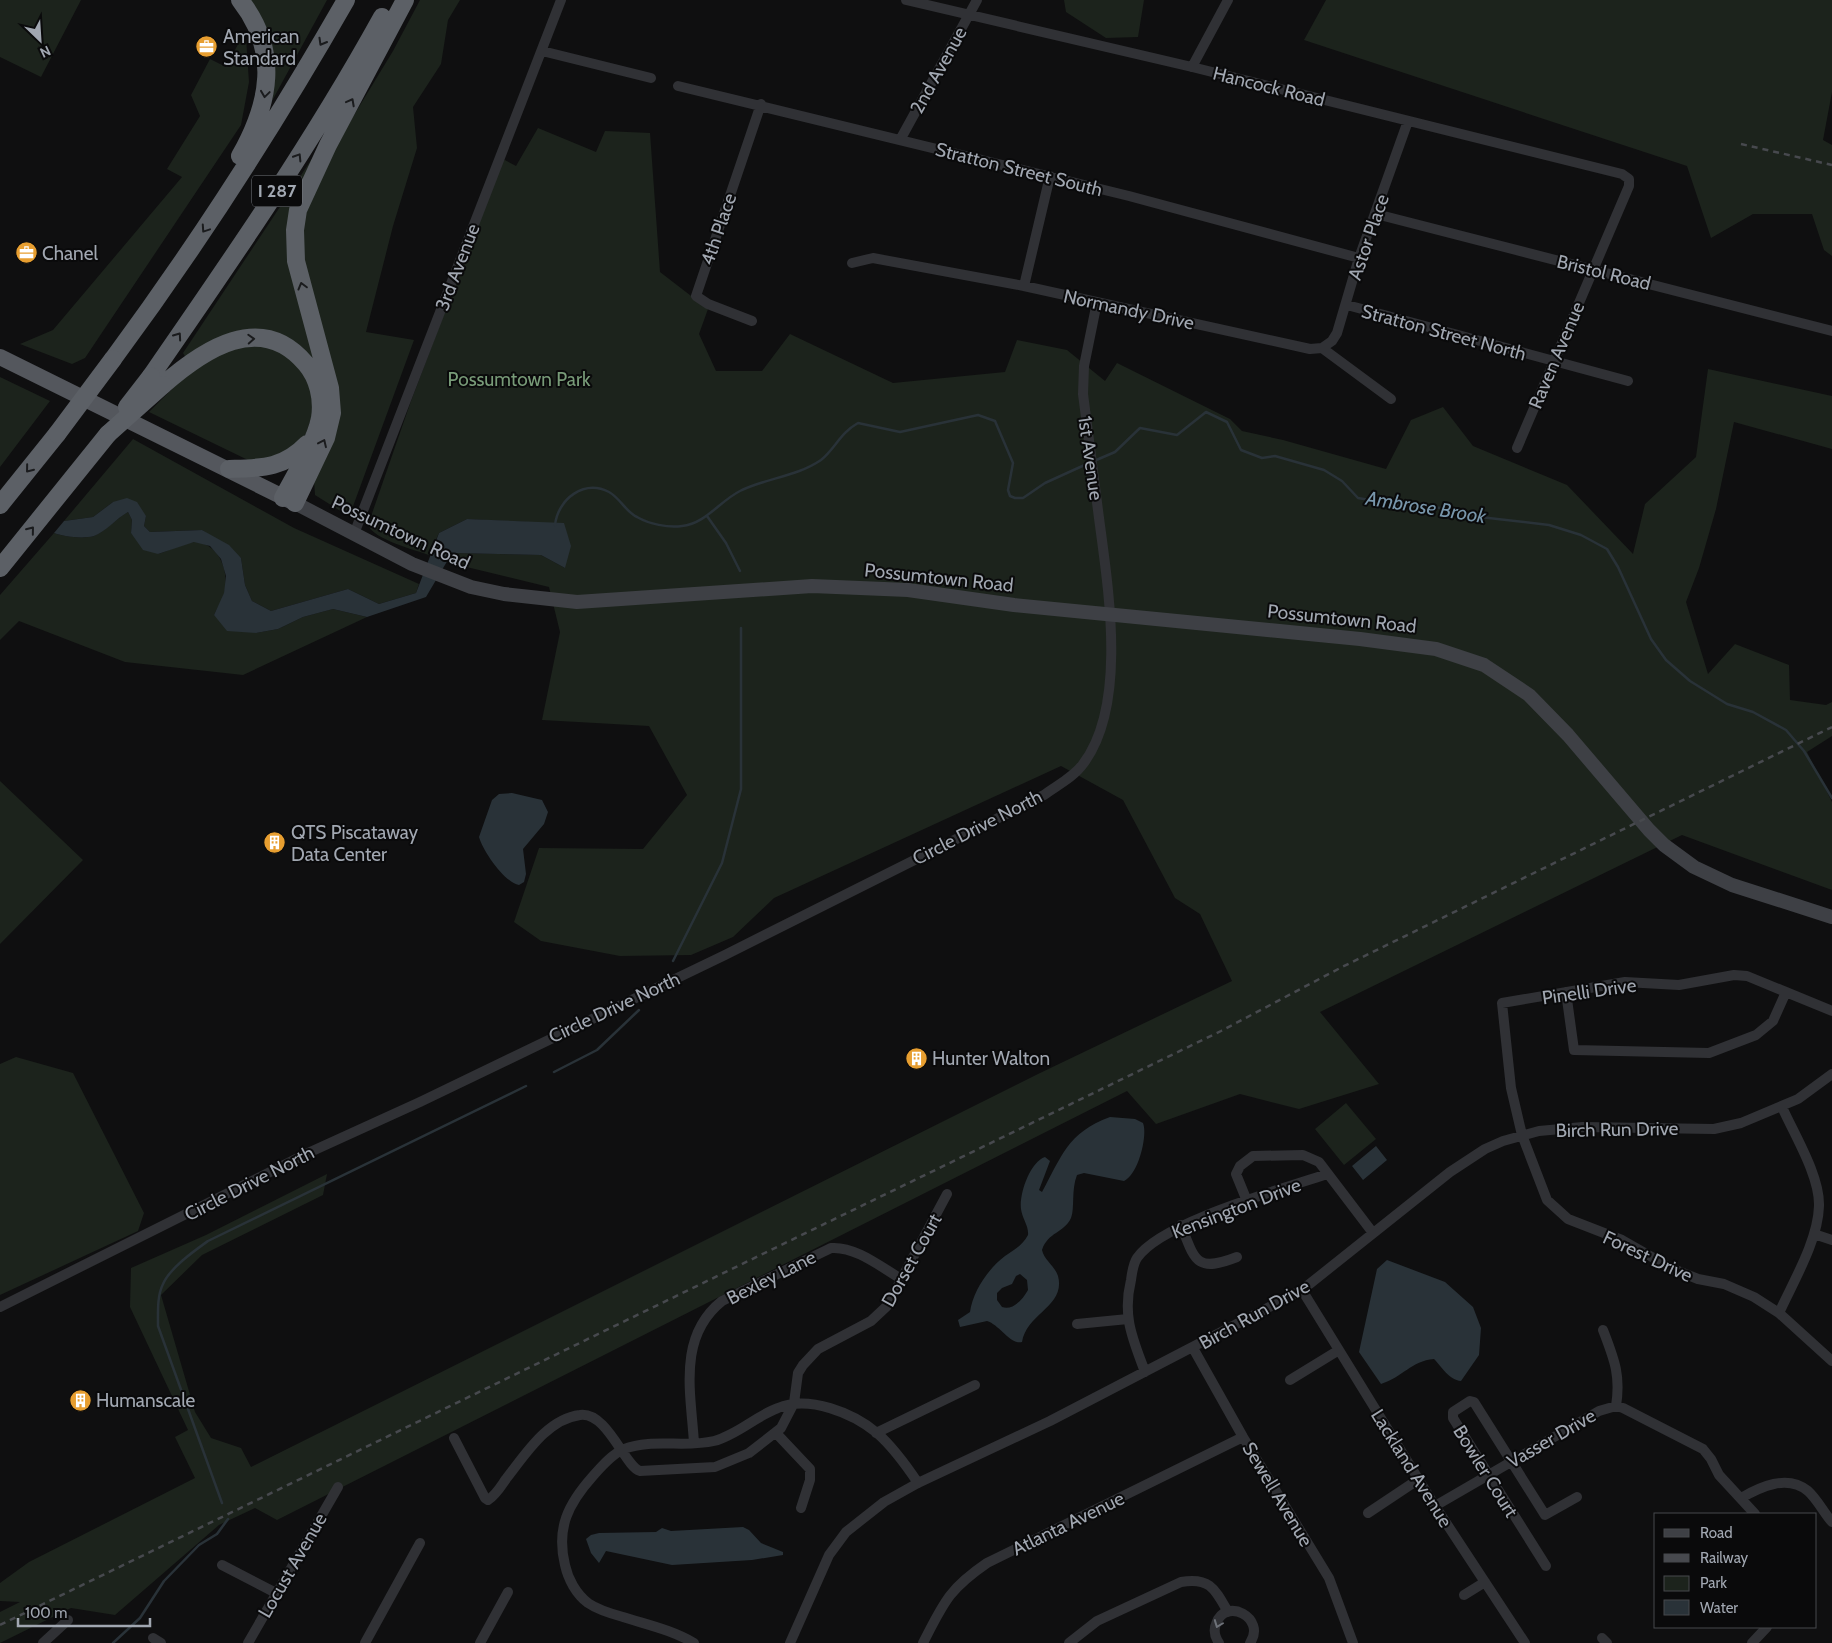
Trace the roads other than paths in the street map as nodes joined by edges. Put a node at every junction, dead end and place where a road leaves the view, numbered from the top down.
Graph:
1 (240, 0) edge
2 (346, 0) edge
3 (392, 0) edge
4 (405, 0) edge
5 (562, 0) edge
6 (906, 0) edge
7 (976, 0) edge
8 (1228, 0) edge
9 (968, 15) junction
10 (542, 51) junction
11 (1192, 67) junction
12 (651, 78) dead end
13 (678, 86) dead end
14 (761, 104) junction
15 (1408, 121) junction
16 (900, 140) junction
17 (1050, 176) junction
18 (1629, 179) joint
19 (232, 188) junction
20 (1376, 214) junction
21 (1359, 258) junction
22 (852, 263) dead end
23 (1592, 269) junction
24 (1024, 286) junction
25 (1097, 302) junction
26 (1347, 305) junction
27 (752, 321) dead end
28 (1832, 331) edge
29 (1322, 348) junction
30 (0, 357) edge
31 (1552, 361) junction
32 (157, 380) junction
33 (1628, 381) dead end
34 (1391, 399) dead end
35 (311, 440) junction
36 (1517, 448) dead end
37 (229, 469) junction
38 (289, 500) junction
39 (0, 505) edge
40 (354, 534) junction
41 (0, 568) edge
42 (1111, 615) junction
43 (1832, 917) edge
44 (1566, 992) junction
45 (1786, 992) junction
46 (1832, 1011) edge
47 (1832, 1074) edge
48 (1782, 1107) junction
49 (1522, 1135) junction
50 (1327, 1174) junction
51 (947, 1194) dead end
52 (1247, 1201) junction
53 (1181, 1225) junction
54 (1373, 1233) junction
55 (1814, 1234) junction
56 (1832, 1240) edge
57 (1237, 1257) dead end
58 (903, 1280) junction
59 (1302, 1290) junction
60 (0, 1307) edge
61 (1779, 1313) junction
62 (1128, 1320) junction
63 (1077, 1324) dead end
64 (1602, 1330) dead end
65 (1193, 1348) junction
66 (1339, 1350) junction
67 (1832, 1361) edge
68 (1146, 1372) junction
69 (1290, 1380) dead end
70 (975, 1385) dead end
71 (794, 1404) junction
72 (1616, 1406) junction
73 (776, 1433) junction
74 (876, 1433) junction
75 (1243, 1437) junction
76 (454, 1438) dead end
77 (694, 1443) junction
78 (622, 1449) junction
79 (1511, 1461) junction
80 (1489, 1474) junction
81 (1419, 1479) junction
82 (918, 1483) junction
83 (338, 1487) dead end
84 (1576, 1497) dead end
85 (1741, 1498) junction
86 (1435, 1506) junction
87 (801, 1508) dead end
88 (1368, 1513) dead end
89 (1754, 1513) edge
90 (1832, 1522) edge
91 (420, 1543) dead end
92 (222, 1566) dead end
93 (1546, 1566) dead end
94 (1484, 1582) junction
95 (508, 1592) dead end
96 (276, 1593) junction
97 (1464, 1594) dead end
98 (1228, 1612) junction
99 (68, 1620) dead end
100 (1766, 1628) edge
101 (43, 1643) edge
102 (248, 1643) edge
103 (365, 1643) edge
104 (480, 1643) edge
105 (694, 1643) edge
106 (790, 1643) edge
107 (923, 1643) edge
108 (1069, 1643) edge
109 (1219, 1643) edge
110 (1250, 1643) edge
111 (1353, 1643) edge
112 (1526, 1643) edge
113 (1752, 1643) edge

1 -> 19 highway
2 -> 19 highway, I 287
32 -> 3 highway, I 287
38 -> 4 highway
5 - 10 street, 3rd Avenue
6 - 9 street, Hancock Road
7 - 9 street, 2nd Avenue
8 - 11 street
9 - 11 street, Hancock Road
9 - 16 street, 2nd Avenue
10 - 12 street
10 - 40 street, 3rd Avenue
11 - 15 street, Hancock Road
13 - 14 street, Stratton Street South
14 - 16 street, Stratton Street South
14 - 27 street, 4th Place
15 - 18 street, Hancock Road
15 - 20 street, Astor Place
16 - 17 street, Stratton Street South
17 - 21 street, Stratton Street South
17 - 24 street
18 - 23 street, Raven Avenue
19 -> 39 highway, I 287, bridge
20 - 21 street, Astor Place
20 - 23 street, Bristol Road
21 - 26 street, Astor Place
22 - 24 street, Normandy Drive
23 - 28 street, Bristol Road
23 - 31 street, Raven Avenue
24 - 25 street, Normandy Drive
25 - 29 street, Normandy Drive
25 - 42 street, 1st Avenue
26 - 29 street, Astor Place
26 - 31 street, Stratton Street North
29 - 34 street
30 - 37 highway, Possumtown Road
31 - 33 street, Stratton Street North
31 - 36 street, Raven Avenue
32 -> 35 highway
41 -> 32 highway, bridge
35 - 37 highway
35 - 38 highway
37 - 38 highway, Possumtown Road
38 - 40 main road, Possumtown Road
40 - 42 main road, Possumtown Road
42 - 43 main road, Possumtown Road
42 - 60 street, Circle Drive North
44 - 45 street, Pinelli Drive
44 - 45 street
44 - 49 street, Pinelli Drive
45 - 46 street, Pinelli Drive
47 - 48 street, Birch Run Drive
48 - 49 street, Birch Run Drive
48 - 55 street
49 - 54 street, Birch Run Drive
49 - 61 street, Forest Drive
50 - 52 street, Kensington Drive
50 - 52 street
50 - 54 street
51 - 58 street, Dorset Court
52 - 53 street, Kensington Drive
53 - 57 street
53 - 62 street, Kensington Drive
54 - 59 street, Birch Run Drive
55 - 56 street
55 - 61 street
58 - 71 street, Dorset Court
58 - 77 street, Bexley Lane
59 - 65 street, Birch Run Drive
59 - 66 street, Lackland Avenue
61 - 67 street, Forest Drive
62 - 63 street
62 - 68 street, Kensington Drive
64 - 72 street
65 - 68 street, Birch Run Drive
65 - 75 street, Sewell Avenue
66 - 69 street
66 - 81 street, Lackland Avenue
68 - 82 street, Birch Run Drive
70 - 74 street
71 - 73 street
71 - 74 street
71 - 77 street
72 - 79 street, Vasser Drive
72 - 85 street, Vasser Drive
73 - 78 street
73 - 87 street
74 - 82 street
75 - 107 street, Atlanta Avenue
75 - 111 street, Sewell Avenue
76 - 78 street
77 - 78 street
78 - 105 street
79 - 80 street, Vasser Drive
79 - 80 street, Bowler Court
79 - 84 street, Bowler Court
80 - 86 street, Vasser Drive
80 - 93 street, Bowler Court
81 - 86 street, Lackland Avenue
81 - 88 street
82 - 106 street, Birch Run Drive
83 - 96 street, Locust Avenue
85 - 89 street, Vasser Drive
85 - 90 street
86 - 94 street, Lackland Avenue
91 - 103 street
92 - 96 street
94 - 97 street
94 - 112 street, Lackland Avenue
95 - 104 street
96 - 102 street, Locust Avenue
98 - 108 street
98 -> 109 street
98 - 110 street
99 - 101 street
100 - 113 street

